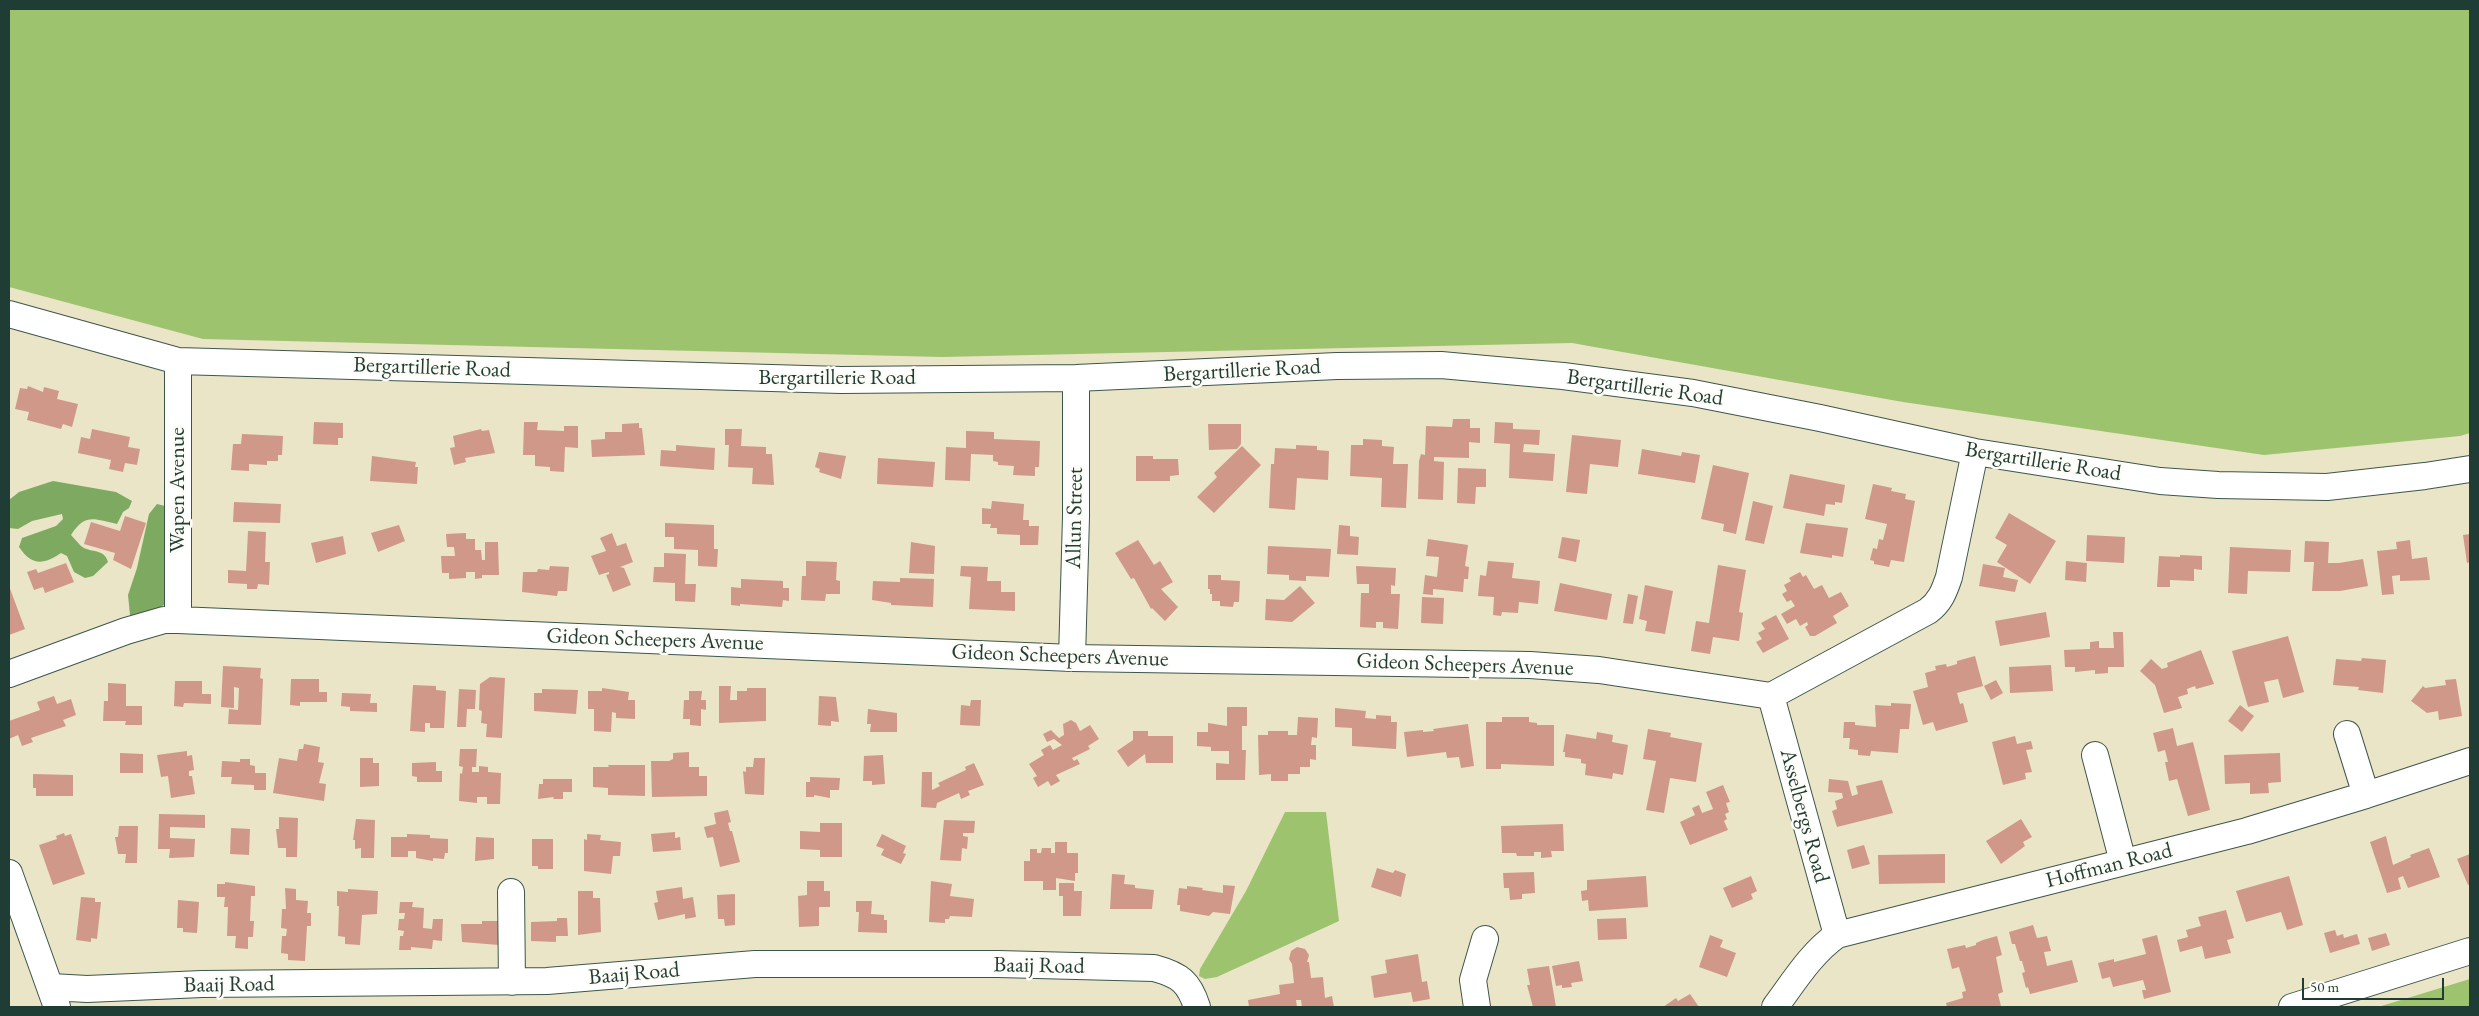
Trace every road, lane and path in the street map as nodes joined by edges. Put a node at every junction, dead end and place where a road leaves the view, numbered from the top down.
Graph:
1 (9, 314) edge
2 (178, 361) junction
3 (1076, 378) junction
4 (1976, 452) junction
5 (2470, 469) edge
6 (178, 620) junction
7 (1072, 658) junction
8 (9, 674) edge
9 (1771, 696) junction
10 (2347, 734) dead end
11 (2095, 754) dead end
12 (2470, 761) edge
13 (2366, 795) junction
14 (2123, 862) junction
15 (9, 873) edge
16 (510, 892) dead end
17 (1837, 935) junction
18 (1485, 939) dead end
19 (2470, 951) edge
20 (2470, 964) edge
21 (512, 982) junction
22 (54, 997) edge
23 (1197, 1007) edge
24 (1477, 1007) edge
25 (1774, 1007) edge
26 (2292, 1007) edge
27 (2340, 1007) edge

1 - 2 street, Bergartillerie Road
2 - 3 street, Bergartillerie Road
2 - 6 street, Wapen Avenue
3 - 4 street, Bergartillerie Road
3 - 7 street, Allun Street
4 - 5 street, Bergartillerie Road
4 - 9 street
6 - 7 street, Gideon Scheepers Avenue
6 - 8 street, Gideon Scheepers Avenue
7 - 9 street, Gideon Scheepers Avenue
9 - 17 street, Asselbergs Road
10 - 13 street
11 - 14 street
12 - 13 street, Hoffman Road
13 - 14 street, Hoffman Road
14 - 17 street, Hoffman Road
15 - 22 street
16 - 21 street
17 - 25 street, Hoffman Road
18 - 24 street
19 - 26 street
20 - 27 street
21 - 22 street, Baaij Road
21 - 23 street, Baaij Road

